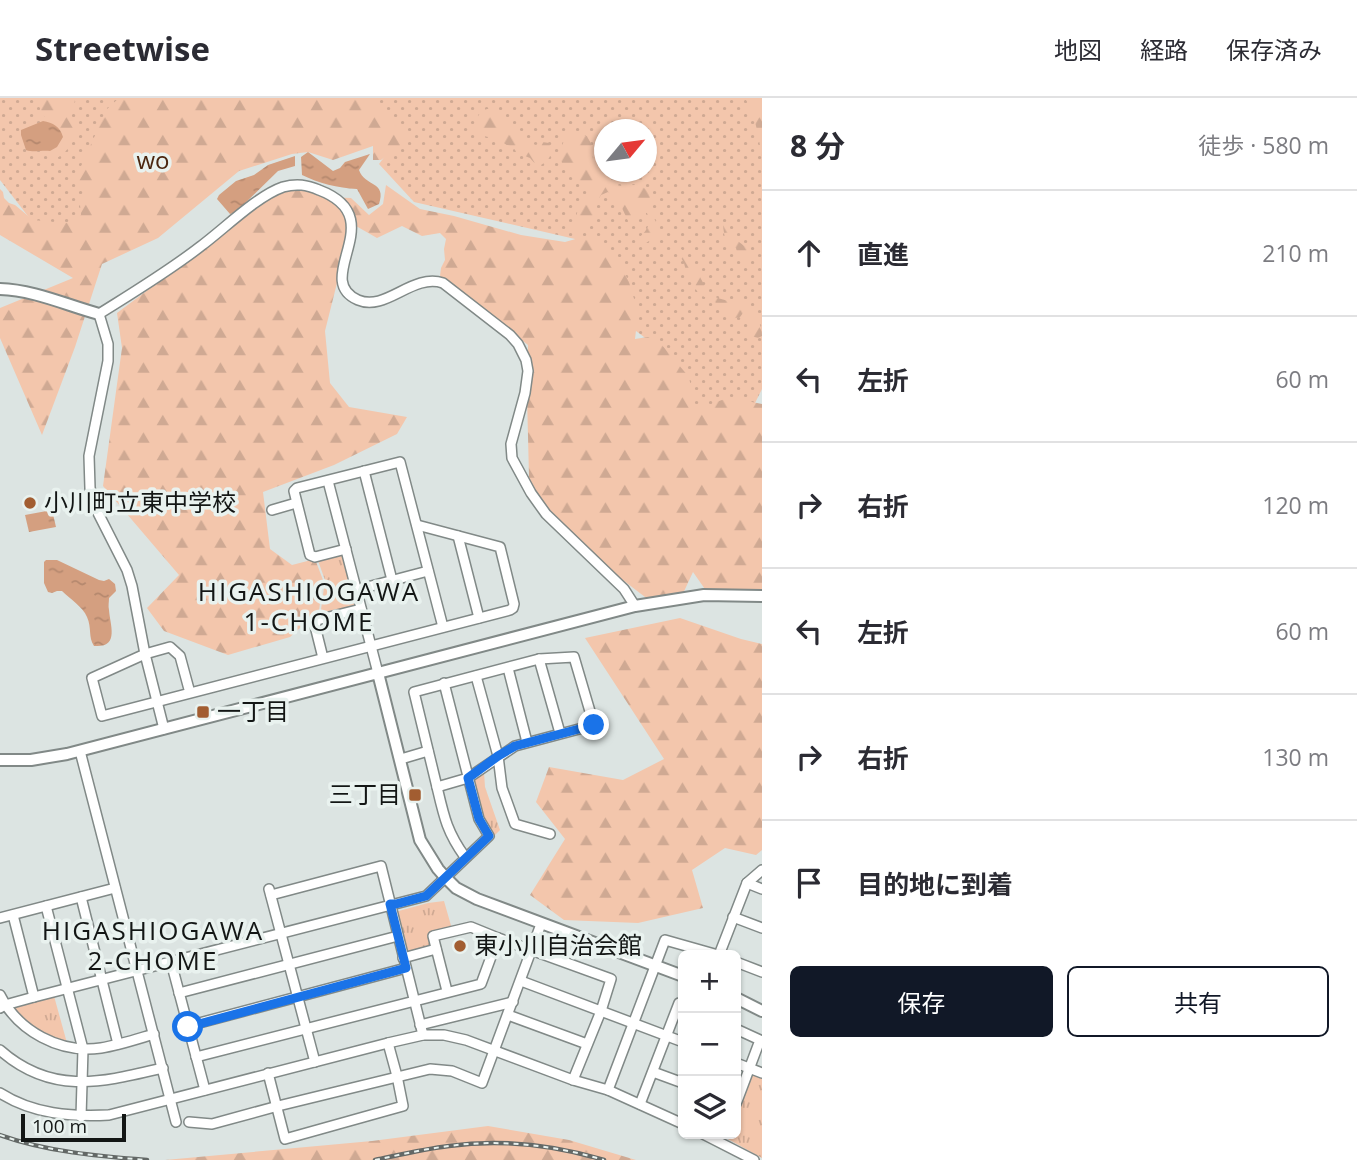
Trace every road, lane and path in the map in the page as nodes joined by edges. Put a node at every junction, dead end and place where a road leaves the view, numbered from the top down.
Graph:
1 (0, 289) edge
2 (99, 314) junction
3 (364, 471) junction
4 (328, 481) junction
5 (296, 503) junction
6 (272, 510) dead end
7 (416, 525) junction
8 (458, 536) junction
9 (346, 549) junction
10 (428, 571) junction
11 (392, 580) junction
12 (356, 590) junction
13 (762, 596) edge
14 (635, 606) junction
15 (361, 609) junction
16 (479, 618) junction
17 (443, 626) junction
18 (371, 646) junction
19 (145, 654) junction
20 (323, 658) junction
21 (539, 659) junction
22 (508, 668) junction
23 (378, 673) junction
24 (476, 676) junction
25 (444, 683) junction
26 (190, 693) junction
27 (158, 701) junction
28 (164, 729) junction
29 (560, 733) junction
30 (527, 742) junction
31 (80, 751) junction
32 (428, 751) junction
33 (498, 756) junction
34 (401, 759) junction
35 (0, 760) edge
36 (468, 778) junction
37 (437, 787) junction
38 (550, 834) dead end
39 (465, 857) junction
40 (762, 870) edge
41 (445, 877) junction
42 (747, 883) junction
43 (115, 888) junction
44 (762, 889) edge
45 (80, 897) junction
46 (390, 904) junction
47 (46, 906) junction
48 (13, 915) junction
49 (733, 917) junction
50 (0, 919) edge
51 (541, 923) junction
52 (762, 928) edge
53 (281, 933) junction
54 (398, 936) junction
55 (498, 938) junction
56 (436, 949) junction
57 (532, 949) junction
58 (701, 950) edge
59 (721, 950) edge
60 (171, 962) junction
61 (405, 963) junction
62 (741, 964) edge
63 (290, 965) junction
64 (654, 965) junction
65 (138, 971) junction
66 (762, 972) edge
67 (678, 974) edge
68 (102, 981) junction
69 (521, 981) junction
70 (67, 989) junction
71 (447, 991) junction
72 (179, 993) junction
73 (0, 995) edge
74 (34, 997) junction
75 (298, 997) junction
76 (414, 1000) junction
77 (741, 1000) edge
78 (513, 1002) junction
79 (678, 1006) edge
80 (2, 1007) edge
81 (601, 1011) junction
82 (762, 1011) edge
83 (508, 1015) junction
84 (634, 1023) junction
85 (420, 1025) junction
86 (188, 1027) junction
87 (306, 1029) junction
88 (741, 1031) edge
89 (154, 1034) junction
90 (423, 1035) junction
91 (667, 1035) junction
92 (678, 1040) edge
93 (388, 1043) junction
94 (118, 1044) junction
95 (587, 1044) junction
96 (83, 1049) junction
97 (0, 1050) edge
98 (494, 1051) junction
99 (196, 1056) junction
100 (315, 1062) junction
101 (741, 1065) edge
102 (163, 1068) junction
103 (750, 1068) junction
104 (653, 1072) junction
105 (268, 1073) junction
106 (762, 1073) edge
107 (397, 1076) junction
108 (573, 1080) junction
109 (678, 1081) edge
110 (82, 1083) junction
111 (205, 1090) junction
112 (608, 1090) junction
113 (741, 1090) edge
114 (0, 1093) edge
115 (171, 1099) junction
116 (640, 1104) junction
117 (278, 1106) junction
118 (81, 1117) junction
119 (176, 1122) dead end
120 (190, 1122) dead end
121 (678, 1122) edge
122 (724, 1139) edge
123 (754, 1160) edge

1 - 2 street
2 - 14 street
2 - 19 street
3 - 4 street
3 - 7 street
3 - 11 street
4 - 5 street
4 - 9 street
5 - 6 street
5 - 9 street
7 - 8 street
7 - 10 street
8 - 16 street
8 - 16 street
9 - 12 street
10 - 11 street
10 - 17 street
11 - 12 street
12 - 15 street
13 - 14 street
14 - 23 street
15 - 18 street
15 - 20 street
16 - 17 street
17 - 18 street
18 - 20 street
18 - 23 street
19 - 26 street
19 - 27 street
19 - 27 street
20 - 26 street
21 - 22 street
21 - 29 street
21 - 29 street
22 - 24 street
22 - 30 street
23 - 28 street
23 - 34 street
24 - 25 street
24 - 33 street
25 - 32 street
25 - 36 street
26 - 27 street
27 - 28 street
28 - 31 street
29 - 30 street
30 - 33 street
31 - 35 street
31 - 43 street
32 - 34 street
32 - 37 street
33 - 36 street
33 - 38 street
34 - 41 street
36 - 37 street
36 - 39 street
37 - 39 street
39 - 41 street
40 - 42 street
41 - 46 street
41 - 51 street
42 - 44 street
42 - 49 street
43 - 45 street
43 - 65 street
45 - 47 street
45 - 68 street
46 - 53 street
46 - 53 street
46 - 54 street
47 - 48 street
47 - 70 street
48 - 50 street
48 - 74 street
49 - 52 street
49 - 59 street
51 - 57 street
51 - 64 street
53 - 60 street
53 - 63 street
54 - 61 street
54 - 63 street
55 - 56 street
55 - 57 street
55 - 71 street
56 - 61 street
56 - 71 street
57 - 69 street
57 - 81 street
58 - 64 street
60 - 65 street
60 - 72 street
61 - 75 street
61 - 76 street
62 - 66 street
63 - 72 street
63 - 75 street
64 - 67 street
64 - 84 street
65 - 68 street
65 - 89 street
68 - 70 street
68 - 94 street
69 - 78 street
69 - 81 street
70 - 74 street
70 - 96 street
71 - 76 street
72 - 86 street
73 - 80 street
74 - 80 street
75 - 86 street
75 - 87 street
76 - 85 street
76 - 87 street
77 - 82 street
78 - 83 street
78 - 85 street
79 - 91 street
80 - 96 street
81 - 84 street
81 - 95 street
83 - 95 street
83 - 98 street
84 - 91 street
84 - 112 street
85 - 90 street
86 - 99 street
87 - 99 street
87 - 100 street
88 - 103 street
89 - 94 street
89 - 102 street
90 - 93 street
90 - 98 street
91 - 92 street
91 - 104 street
93 - 100 street
93 - 107 street
94 - 96 street
95 - 108 street
96 - 110 street
97 - 110 street
98 - 107 street
98 - 108 street
99 - 111 street
100 - 105 street
101 - 103 street
102 - 110 street
102 - 115 street
103 - 106 street
103 - 113 street
104 - 109 street
104 - 116 street
105 - 111 street
105 - 117 street
107 - 117 street
107 - 117 street
108 - 112 street
110 - 118 street
111 - 115 street
112 - 116 street
114 - 118 street
115 - 118 street
115 - 119 street
116 - 121 street
117 - 120 street
122 - 123 street

